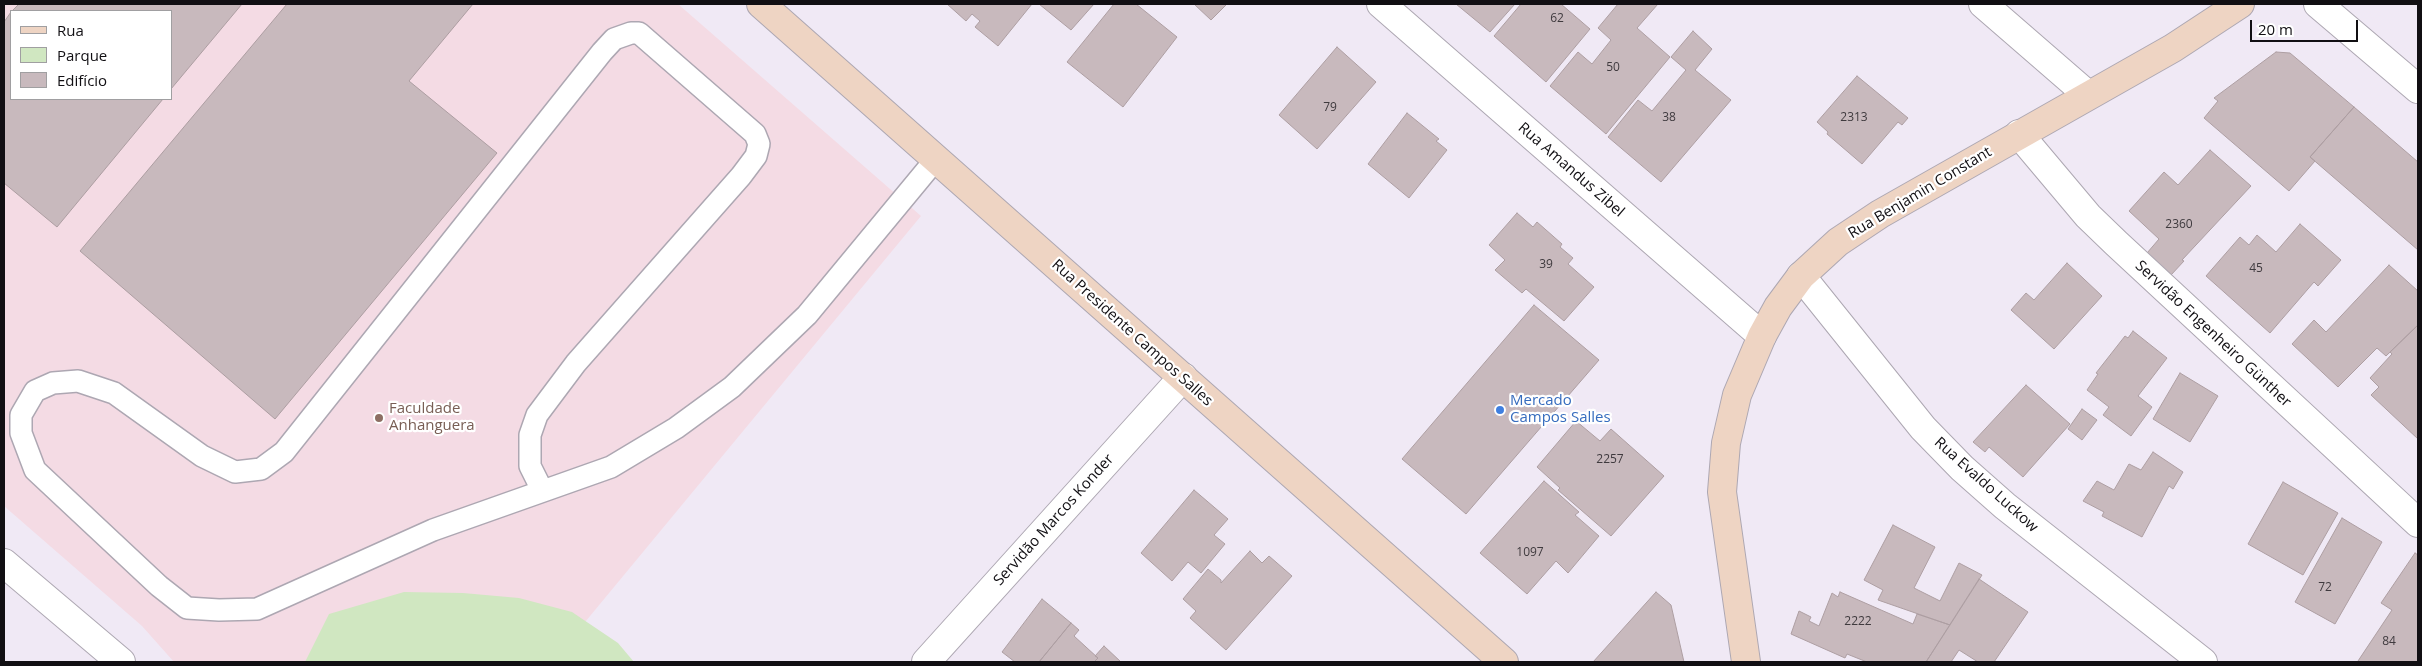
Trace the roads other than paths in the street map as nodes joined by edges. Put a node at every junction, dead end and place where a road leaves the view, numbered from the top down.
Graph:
1 (761, 4) edge
2 (1381, 4) edge
3 (1983, 4) edge
4 (2240, 4) edge
5 (2318, 4) edge
6 (2418, 89) edge
7 (2088, 96) junction
8 (2019, 134) junction
9 (936, 159) junction
10 (1801, 276) junction
11 (1762, 336) junction
12 (1183, 377) junction
13 (542, 490) junction
14 (2418, 523) edge
15 (4, 563) edge
16 (121, 662) edge
17 (926, 662) edge
18 (1504, 662) edge
19 (1746, 662) edge
20 (2203, 662) edge

1 - 9 main road, Rua Presidente Campos Salles
2 - 11 street, Rua Amandus Zibel
3 - 7 street
4 - 7 main road, Rua Benjamin Constant
5 - 6 street
7 - 8 main road, Rua Benjamin Constant
8 - 10 main road, Rua Benjamin Constant
8 - 14 street, Servidão Engenheiro Günther
9 - 12 main road, Rua Presidente Campos Salles
9 - 13 lane
10 - 11 main road, Rua Benjamin Constant
10 - 20 street, Rua Evaldo Luckow
11 - 19 main road, Rua Benjamin Constant
12 - 17 street, Servidão Marcos Konder
12 - 18 main road, Rua Presidente Campos Salles
13 - 13 lane
15 - 16 street

